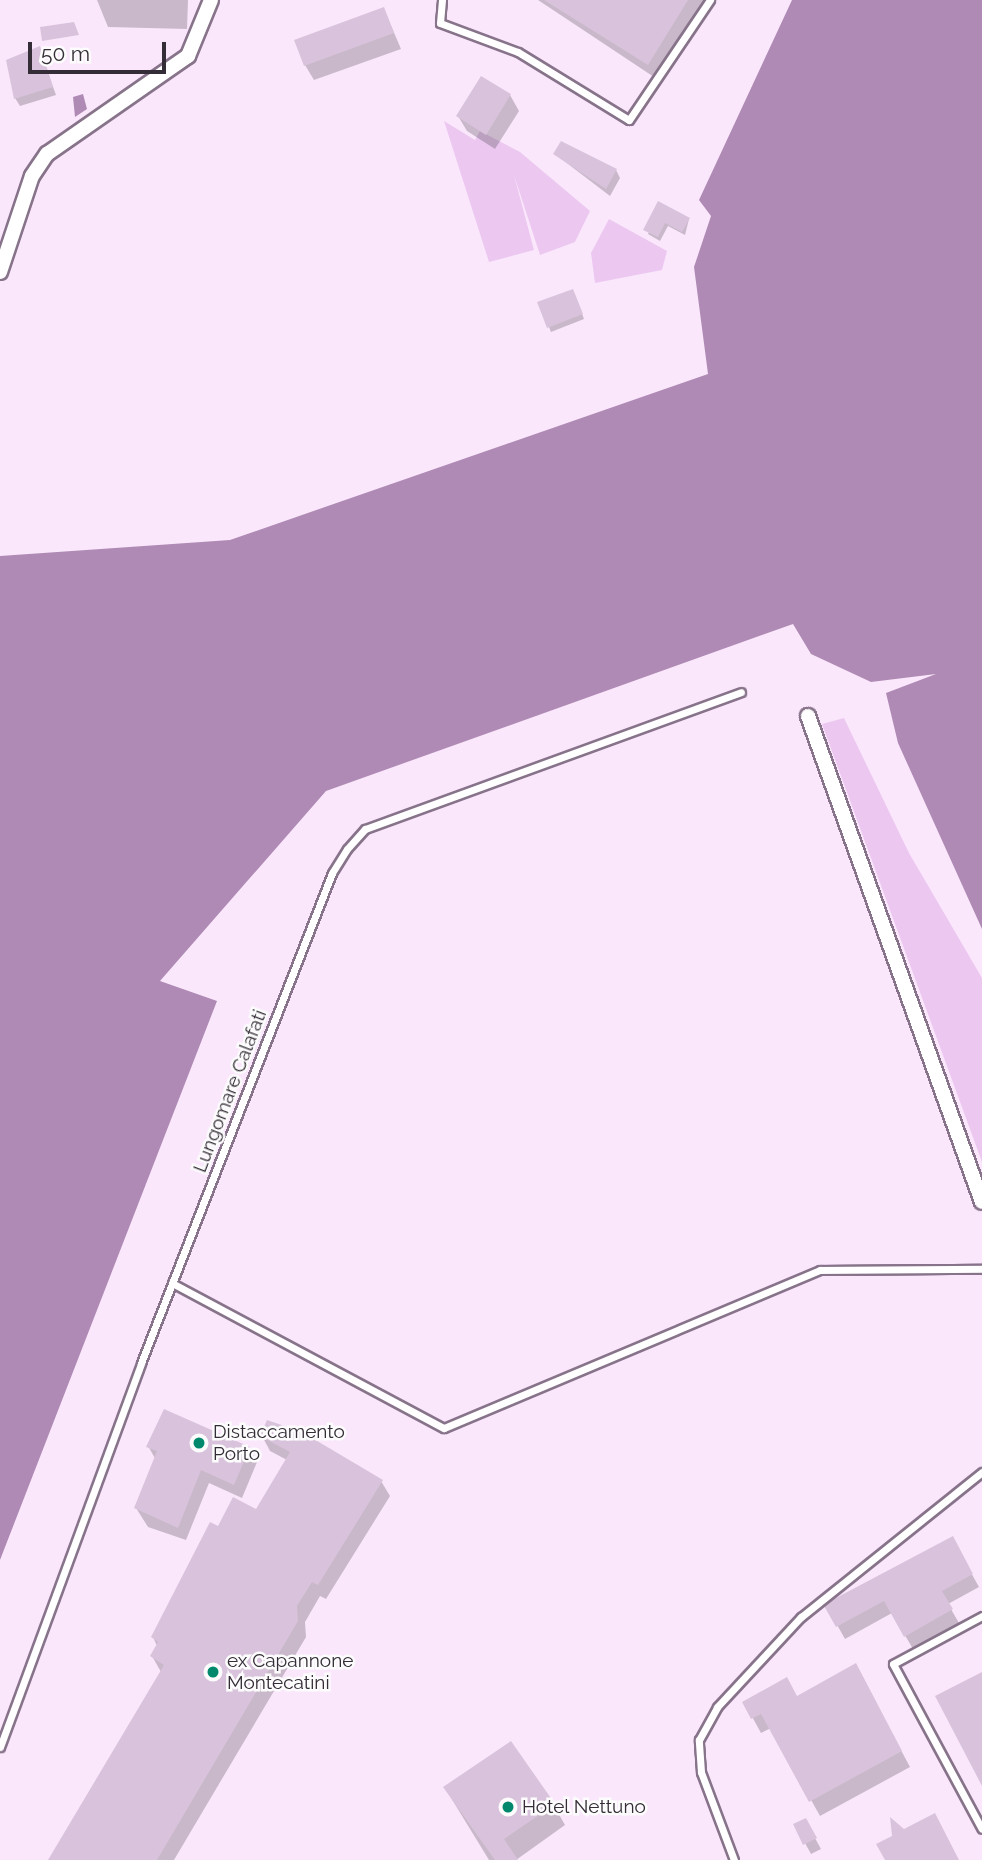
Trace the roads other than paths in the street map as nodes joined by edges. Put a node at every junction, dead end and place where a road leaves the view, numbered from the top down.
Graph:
1 (211, 0) edge
2 (442, 0) edge
3 (710, 0) edge
4 (0, 272) edge
5 (741, 692) dead end
6 (808, 716) dead end
7 (982, 1202) edge
8 (982, 1269) edge
9 (172, 1283) junction
10 (982, 1472) edge
11 (982, 1616) edge
12 (0, 1747) edge
13 (982, 1829) edge
14 (734, 1860) edge

1 - 4 street
2 - 3 lane
5 - 9 lane, Lungomare Calafati
6 - 7 street
8 - 9 lane
9 - 12 lane, Lungomare Calafati
10 - 14 lane
11 - 13 lane

